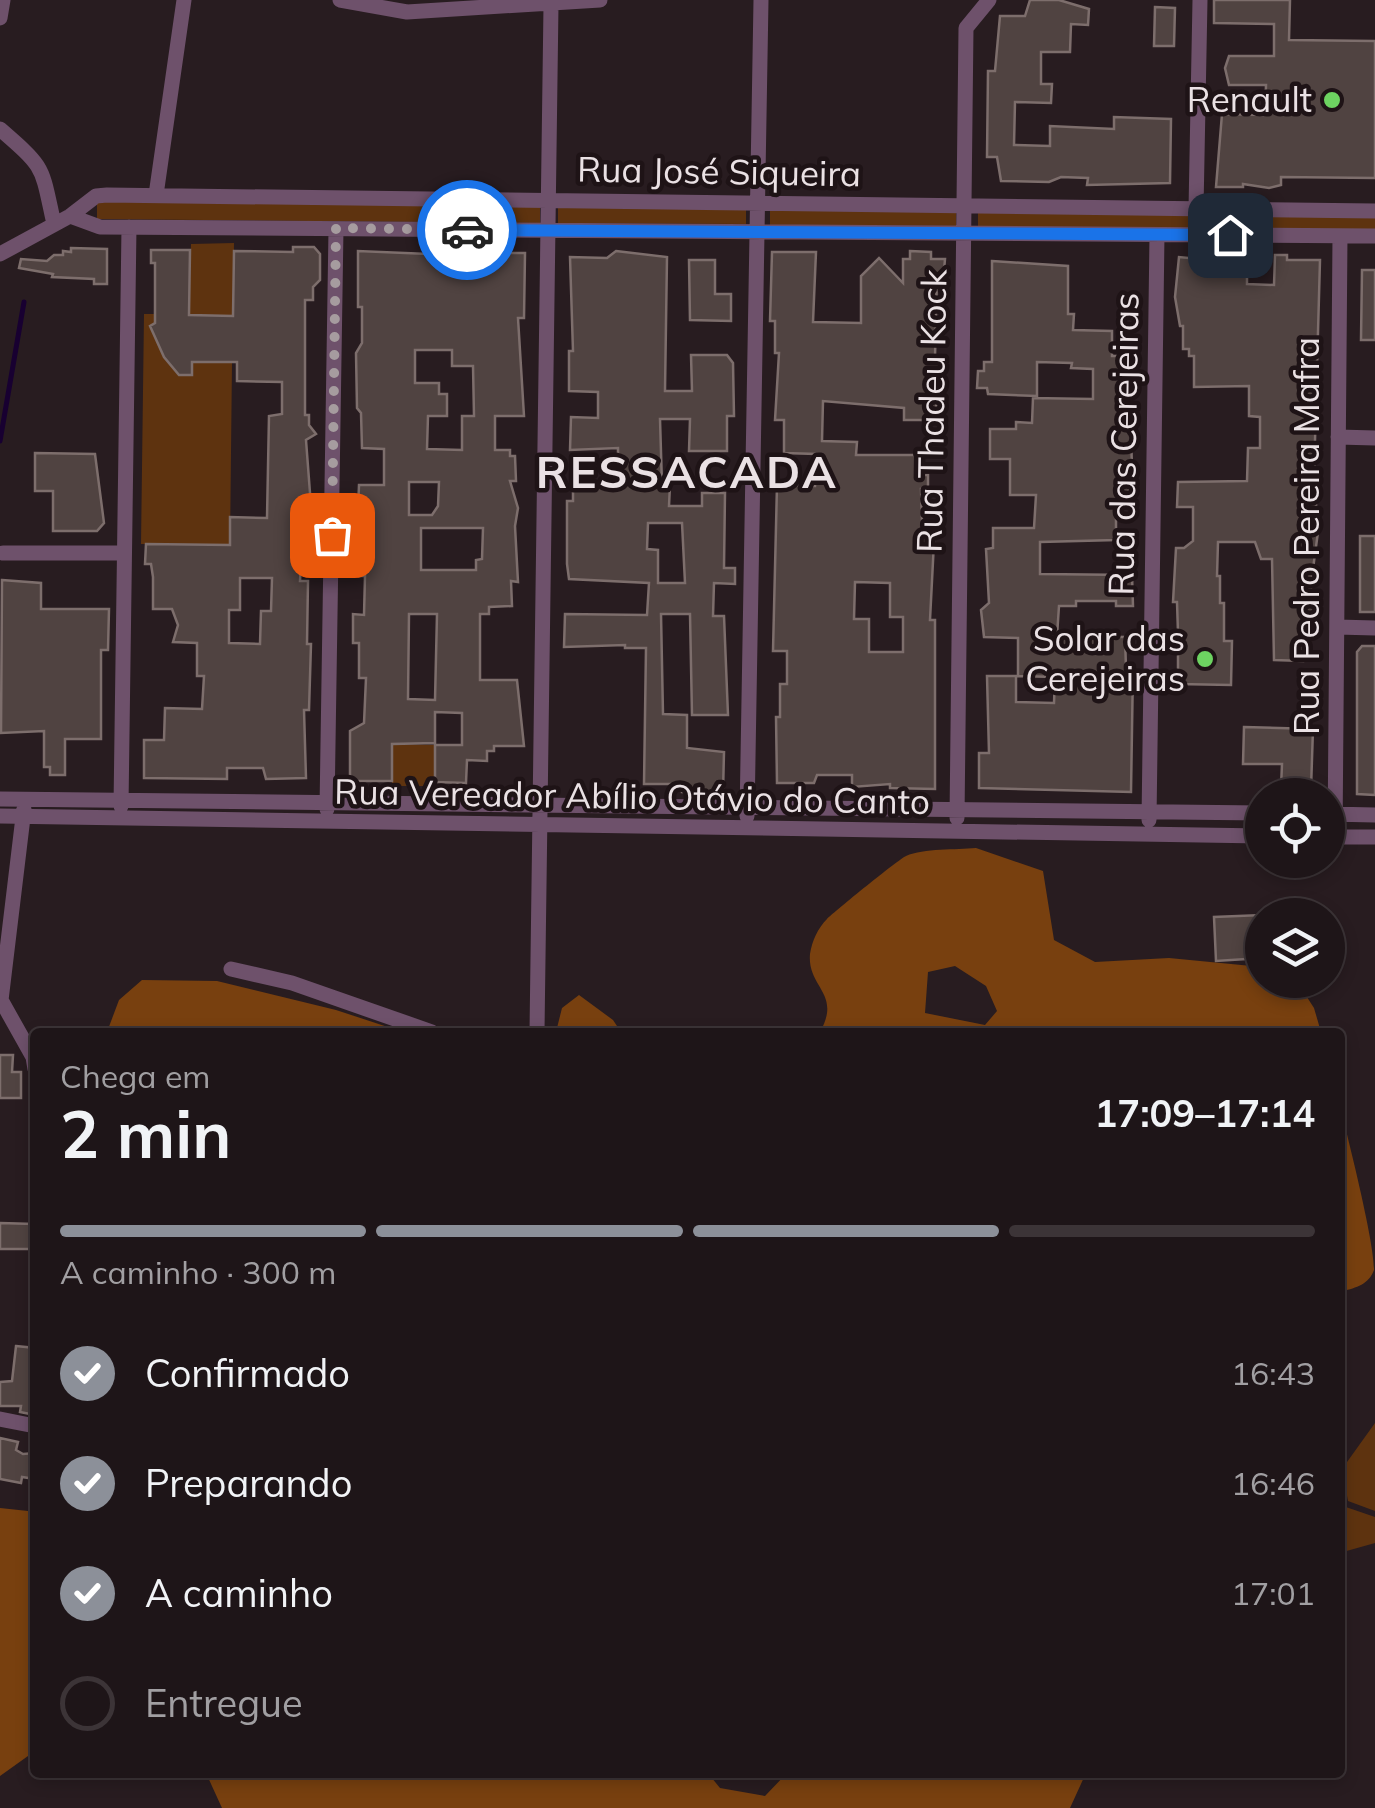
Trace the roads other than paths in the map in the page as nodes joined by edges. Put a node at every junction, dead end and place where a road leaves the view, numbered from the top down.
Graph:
1 (3, 0) edge
2 (184, 0) edge
3 (340, 0) edge
4 (600, 0) edge
5 (762, 0) edge
6 (989, 0) edge
7 (1200, 0) edge
8 (551, 5) junction
9 (0, 18) edge
10 (0, 129) edge
11 (156, 195) junction
12 (548, 200) junction
13 (758, 203) junction
14 (964, 206) junction
15 (1196, 208) junction
16 (1375, 211) edge
17 (70, 216) junction
18 (54, 224) junction
19 (129, 227) junction
20 (336, 228) junction
21 (548, 230) junction
22 (758, 232) junction
23 (964, 233) junction
24 (1156, 234) junction
25 (1340, 236) junction
26 (1375, 236) edge
27 (0, 254) edge
28 (1338, 437) junction
29 (1375, 438) edge
30 (4, 554) dead end
31 (124, 554) junction
32 (1336, 627) junction
33 (1375, 628) edge
34 (1332, 778) edge
35 (0, 799) edge
36 (121, 800) junction
37 (327, 803) junction
38 (541, 806) junction
39 (24, 807) junction
40 (747, 808) junction
41 (958, 810) junction
42 (1149, 812) junction
43 (1245, 814) edge
44 (1345, 814) edge
45 (1375, 815) edge
46 (0, 816) edge
47 (120, 820) junction
48 (327, 823) junction
49 (540, 826) junction
50 (747, 829) junction
51 (957, 832) junction
52 (1149, 834) junction
53 (1245, 836) edge
54 (1345, 837) edge
55 (1375, 837) edge
56 (231, 969) dead end
57 (421, 1028) edge
58 (537, 1028) edge
59 (30, 1054) edge
60 (0, 1418) edge
61 (30, 1425) edge

1 - 9 street
2 - 11 street
3 - 8 street
4 - 8 street
5 - 13 street
6 - 14 street, Rua Thadeu Kock
7 - 15 street
8 - 12 street
10 - 18 street
11 - 12 street, Rua José Siqueira
11 - 17 street, Rua José Siqueira
12 - 13 street, Rua José Siqueira
12 - 21 street
13 - 14 street, Rua José Siqueira
13 - 22 street
14 - 15 street, Rua José Siqueira
14 - 23 street, Rua Thadeu Kock
15 - 16 street, Rua José Siqueira
17 - 18 street, Rua José Siqueira
17 - 19 street, Rua José Siqueira
18 - 27 street, Rua José Siqueira
19 - 20 street, Rua José Siqueira
19 - 31 street
20 - 21 street, Rua José Siqueira
20 - 37 street
21 - 22 street, Rua José Siqueira
21 - 38 street
22 - 23 street, Rua José Siqueira
22 - 40 street
23 - 24 street, Rua José Siqueira
23 - 41 street, Rua Thadeu Kock
24 - 25 street, Rua José Siqueira
24 - 42 street, Rua das Cerejeiras
25 - 26 street, Rua José Siqueira
25 - 28 street, Rua Pedro Pereira Mafra
28 - 29 street
28 - 32 street, Rua Pedro Pereira Mafra
30 - 31 street
31 - 36 street
32 - 33 street
32 - 34 street, Rua Pedro Pereira Mafra
35 - 39 street, Rua Vereador Abílio Otávio do Canto
36 - 37 street, Rua Vereador Abílio Otávio do Canto
36 - 39 street, Rua Vereador Abílio Otávio do Canto
36 - 47 street
37 - 38 street, Rua Vereador Abílio Otávio do Canto
37 - 48 street
38 - 40 street, Rua Vereador Abílio Otávio do Canto
38 - 49 street
39 - 46 street, Rua Vereador Abílio Otávio do Canto
39 - 47 street, Rua Vereador Abílio Otávio do Canto
39 - 59 street
40 - 41 street, Rua Vereador Abílio Otávio do Canto
40 - 50 street
41 - 42 street, Rua Vereador Abílio Otávio do Canto
41 - 51 street, Rua Thadeu Kock
42 - 43 street, Rua Vereador Abílio Otávio do Canto
42 - 52 street, Rua das Cerejeiras
44 - 45 street
47 - 48 street, Rua Vereador Abílio Otávio do Canto
48 - 49 street, Rua Vereador Abílio Otávio do Canto
49 - 50 street, Rua Vereador Abílio Otávio do Canto
49 - 58 street
50 - 51 street, Rua Vereador Abílio Otávio do Canto
51 - 52 street, Rua Vereador Abílio Otávio do Canto
52 - 53 street, Rua Vereador Abílio Otávio do Canto
54 - 55 street
56 - 57 street
60 - 61 street

